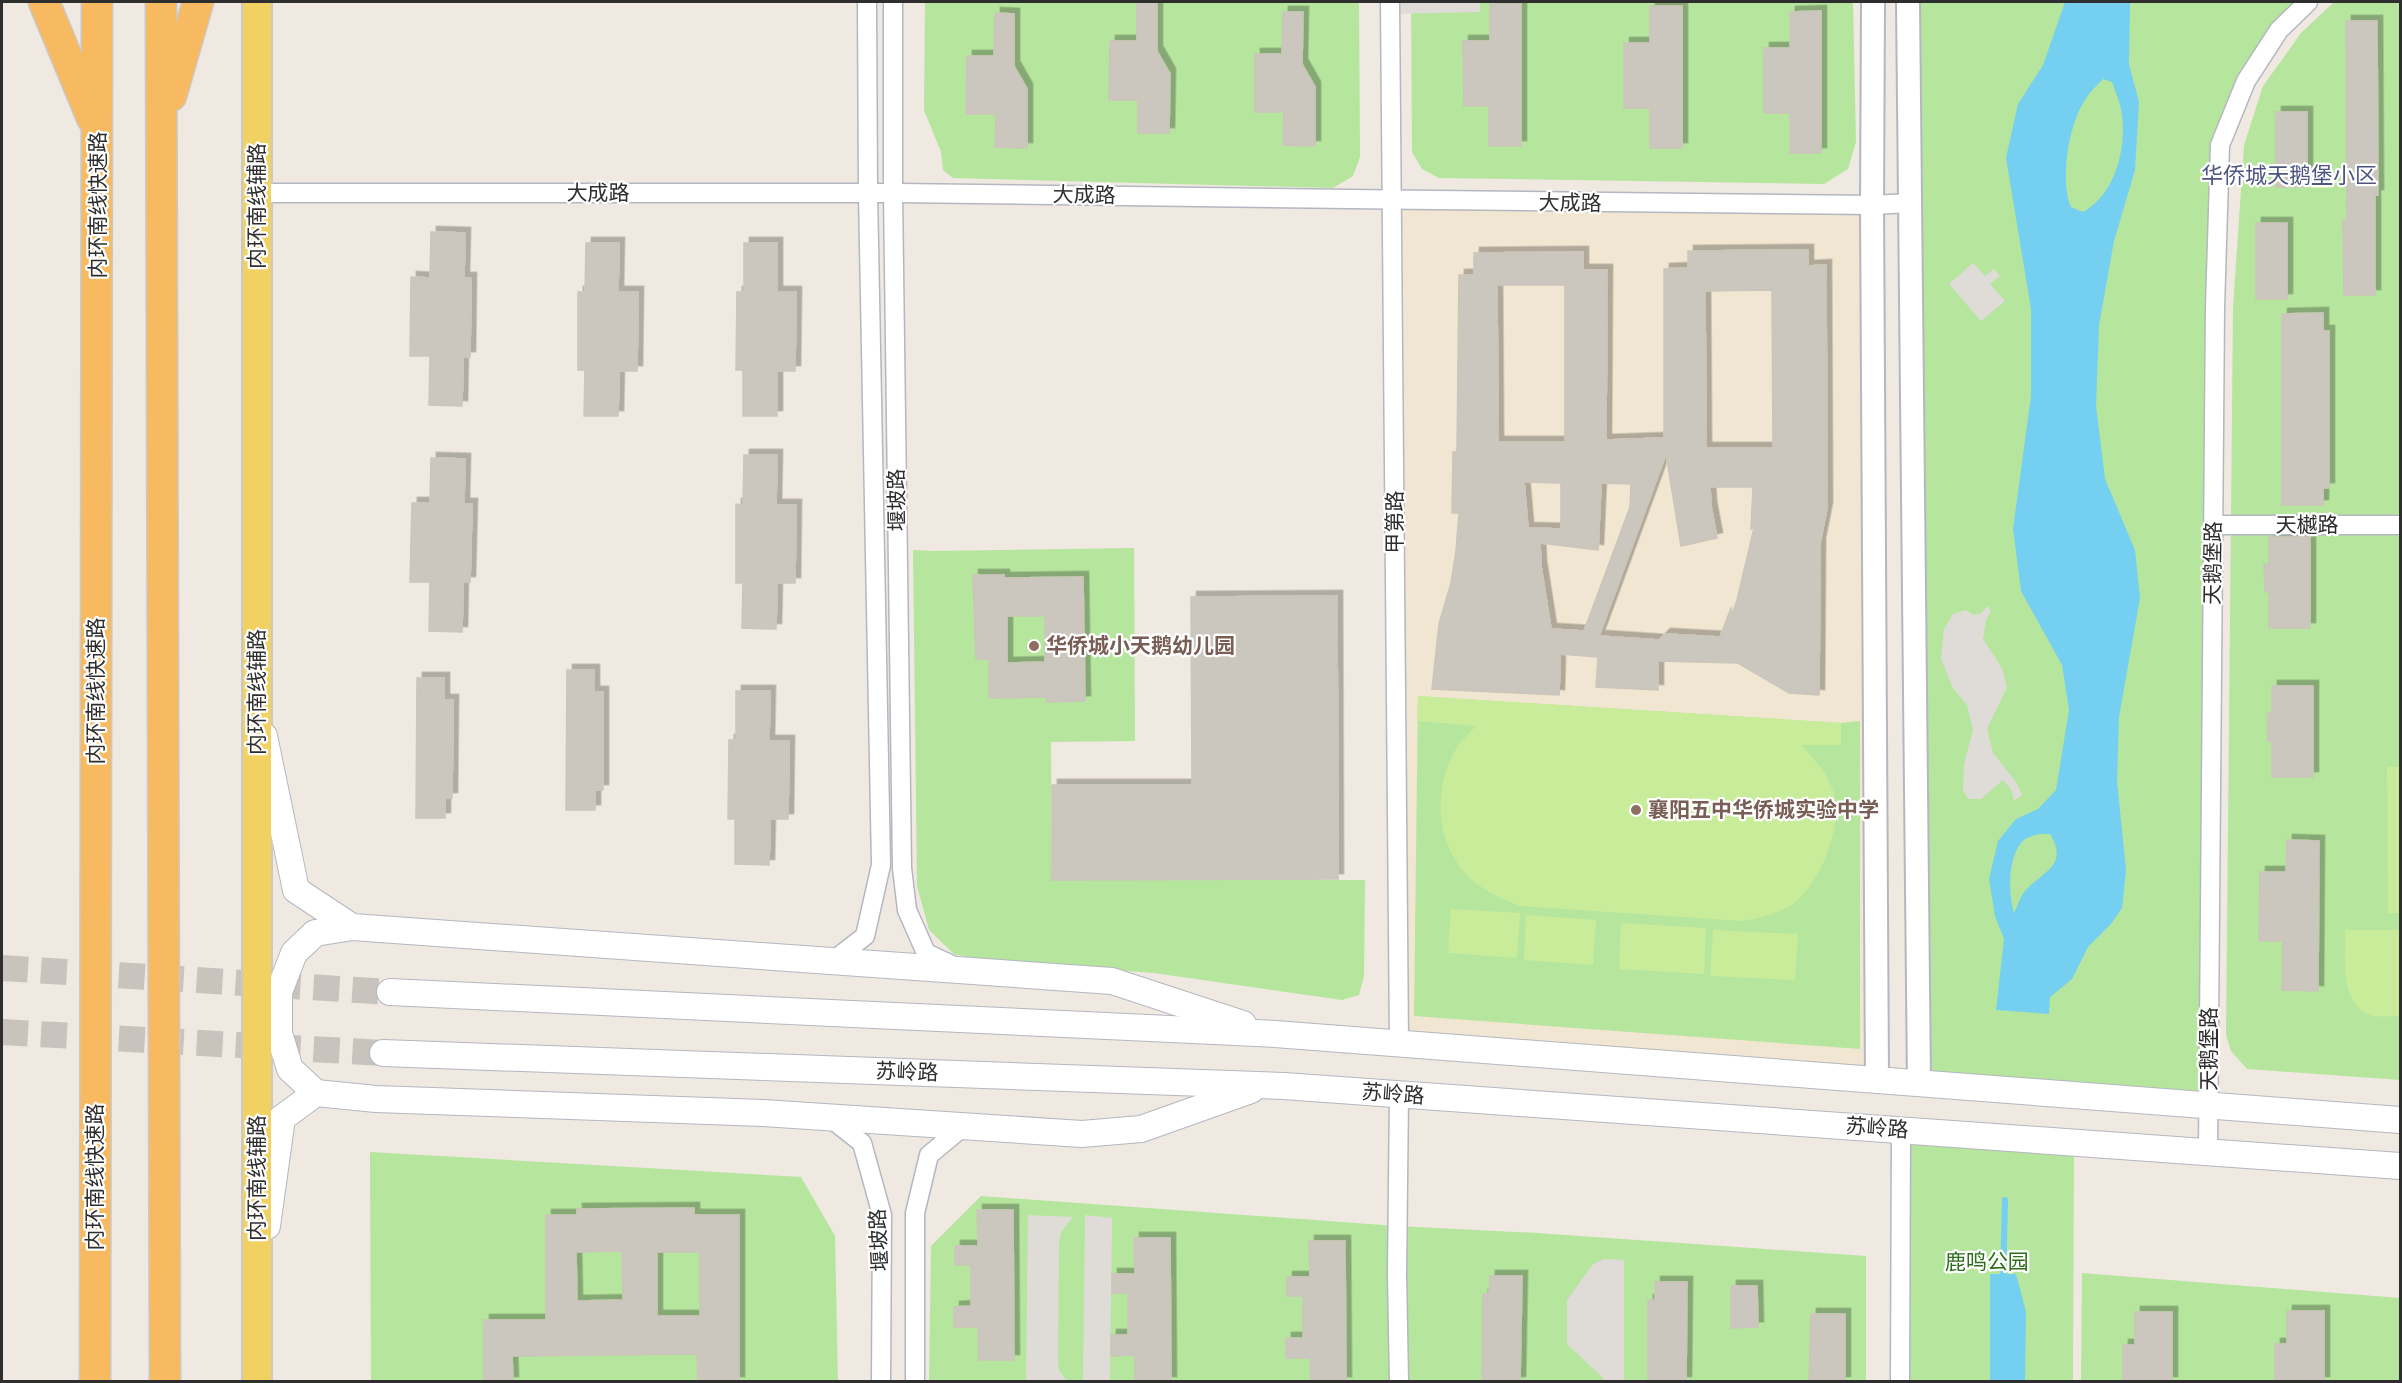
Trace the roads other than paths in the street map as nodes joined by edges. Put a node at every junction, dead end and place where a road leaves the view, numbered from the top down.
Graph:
1 (44, 2) edge
2 (97, 2) edge
3 (161, 2) edge
4 (198, 2) edge
5 (258, 2) edge
6 (867, 2) edge
7 (893, 2) edge
8 (1390, 2) edge
9 (1873, 2) edge
10 (1908, 2) edge
11 (2308, 2) edge
12 (162, 127) junction
13 (98, 131) junction
14 (258, 193) junction
15 (868, 193) junction
16 (893, 193) junction
17 (1393, 199) junction
18 (1910, 203) junction
19 (1872, 205) junction
20 (2214, 525) junction
21 (2400, 525) edge
22 (258, 701) junction
23 (352, 927) junction
24 (834, 960) junction
25 (963, 971) junction
26 (390, 992) tunnel mouth
27 (1275, 1034) junction
28 (1399, 1043) junction
29 (383, 1053) tunnel mouth
30 (1877, 1080) junction
31 (1919, 1083) junction
32 (1284, 1086) junction
33 (316, 1093) junction
34 (1399, 1094) junction
35 (2208, 1105) junction
36 (829, 1117) junction
37 (2400, 1120) edge
38 (964, 1126) junction
39 (1901, 1130) junction
40 (2208, 1151) junction
41 (2400, 1166) edge
42 (257, 1293) junction
43 (94, 1382) edge
44 (165, 1382) edge
45 (257, 1382) edge
46 (881, 1382) edge
47 (915, 1382) edge
48 (1399, 1382) edge
49 (1900, 1382) edge

1 - 13 highway
2 - 13 highway, 内环南线快速路
3 - 12 highway
4 - 12 highway
5 - 14 main road, 内环南线辅路
6 - 15 street, 堰坡路
7 - 16 street, 堰坡路
8 - 17 street, 甲第路
9 - 19 street
10 - 18 street
11 - 20 street, 天鹅堡路
12 - 44 highway
13 - 43 highway, 内环南线快速路
14 - 15 street, 大成路
14 - 22 main road, 内环南线辅路
15 - 16 street, 大成路
15 - 24 street, 堰坡路
16 - 17 street, 大成路
16 - 25 street, 堰坡路
17 - 19 street, 大成路
17 - 28 street, 甲第路
18 - 19 street, 大成路
18 - 31 street
19 - 30 street
20 - 21 street, 天樾路
20 - 35 street, 天鹅堡路
22 - 23 main road
22 - 42 main road, 内环南线辅路
23 - 24 main road
23 - 33 main road
24 - 25 main road
25 - 27 main road
26 - 27 main road
27 - 28 main road
28 - 30 main road
29 - 32 main road, 苏岭路
30 - 31 main road
31 - 35 main road
32 - 34 main road, 苏岭路
32 - 38 main road
33 - 36 main road
33 - 42 main road
34 - 39 main road, 苏岭路
34 - 48 street
35 - 37 main road
35 - 40 street, 天鹅堡路
36 - 38 main road
36 - 46 street, 堰坡路
38 - 47 street, 堰坡路
39 - 40 main road, 苏岭路
39 - 49 street
40 - 41 main road, 苏岭路
42 - 45 main road, 内环南线辅路

